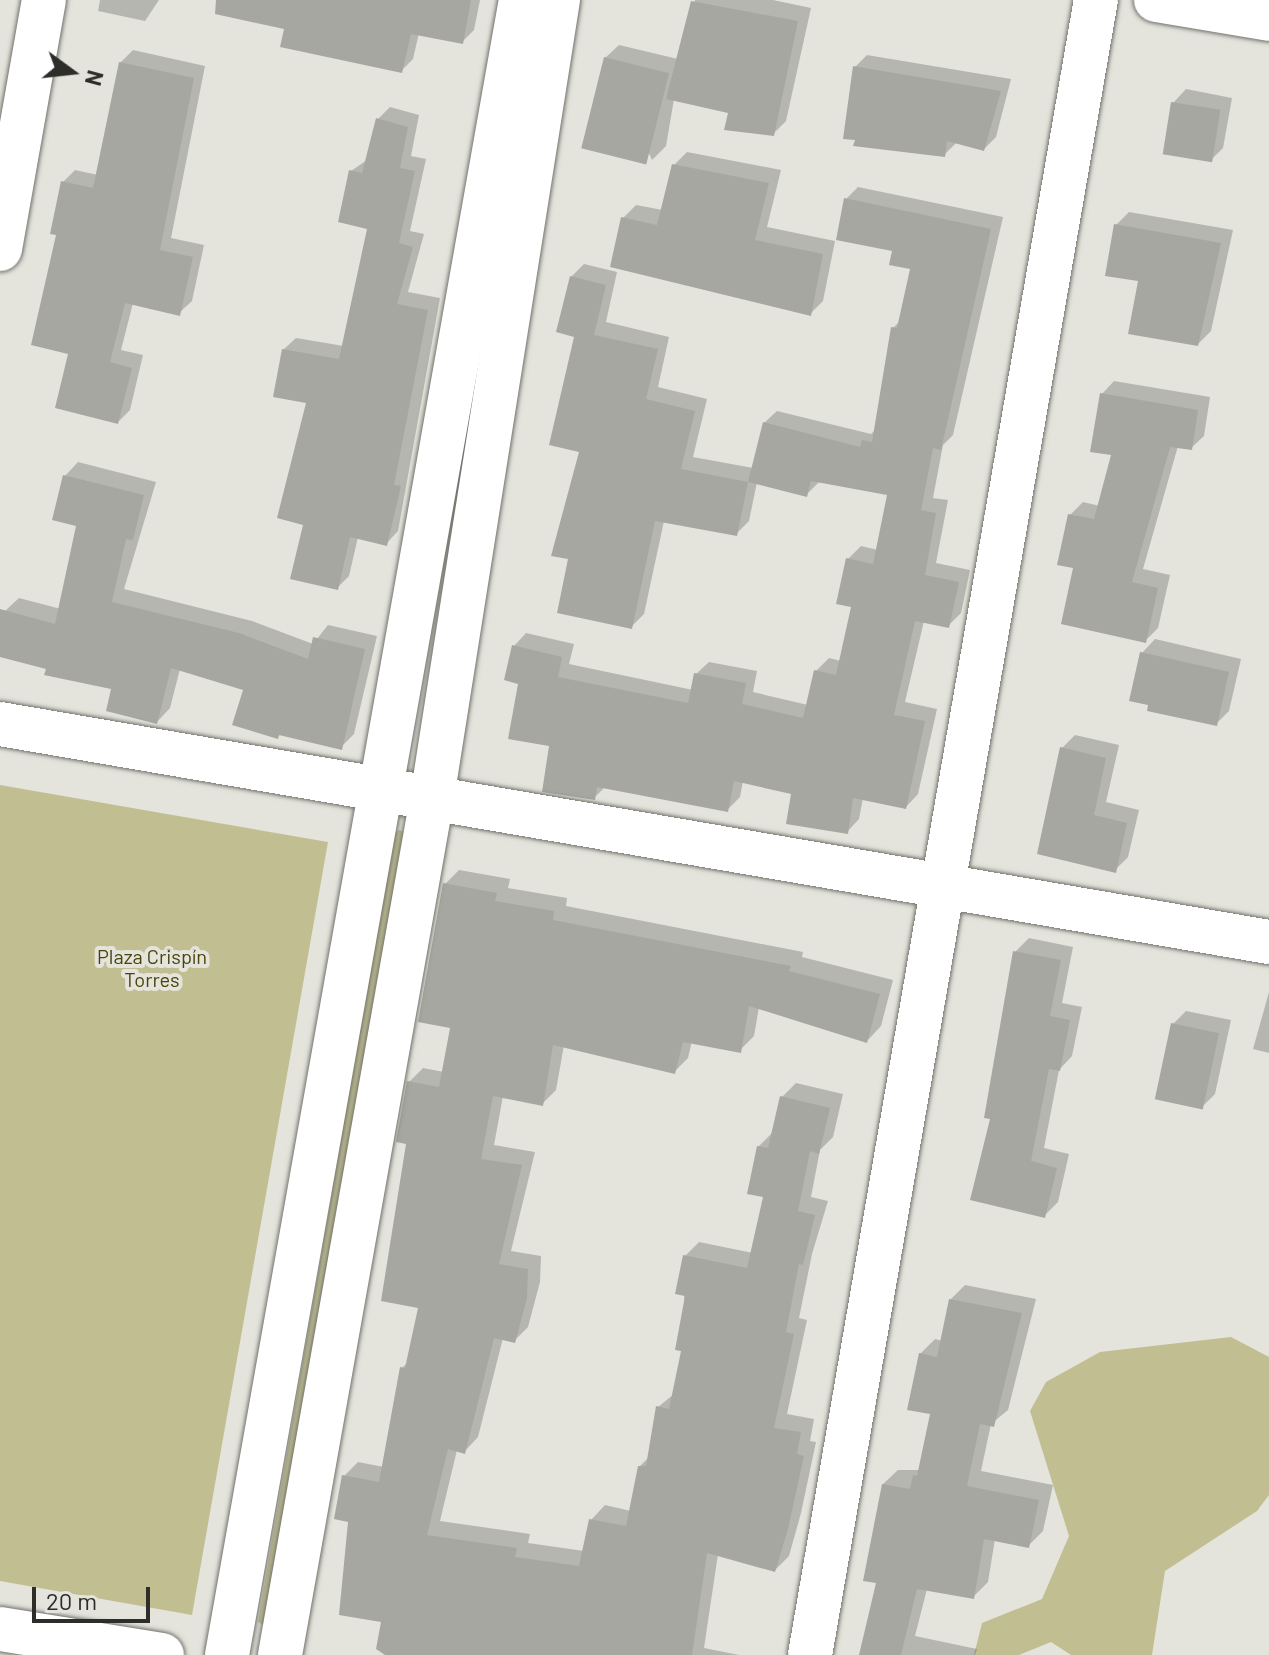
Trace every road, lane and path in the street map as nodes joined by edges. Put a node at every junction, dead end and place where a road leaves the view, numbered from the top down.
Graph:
1 (44, 0) edge
2 (521, 0) edge
3 (558, 0) edge
4 (1096, 0) edge
5 (1156, 0) edge
6 (1269, 19) edge
7 (0, 249) edge
8 (0, 724) edge
9 (382, 789) junction
10 (432, 798) junction
11 (943, 885) junction
12 (1269, 942) edge
13 (0, 1629) edge
14 (162, 1655) edge
15 (227, 1655) edge
16 (280, 1655) edge
17 (810, 1655) edge

1 - 7 street
2 - 9 street
3 - 10 street
4 - 11 street
5 - 6 street
8 - 9 street
9 - 10 street
9 - 15 street
10 - 11 street
10 - 16 street
11 - 12 street
11 - 17 street
13 - 14 street

